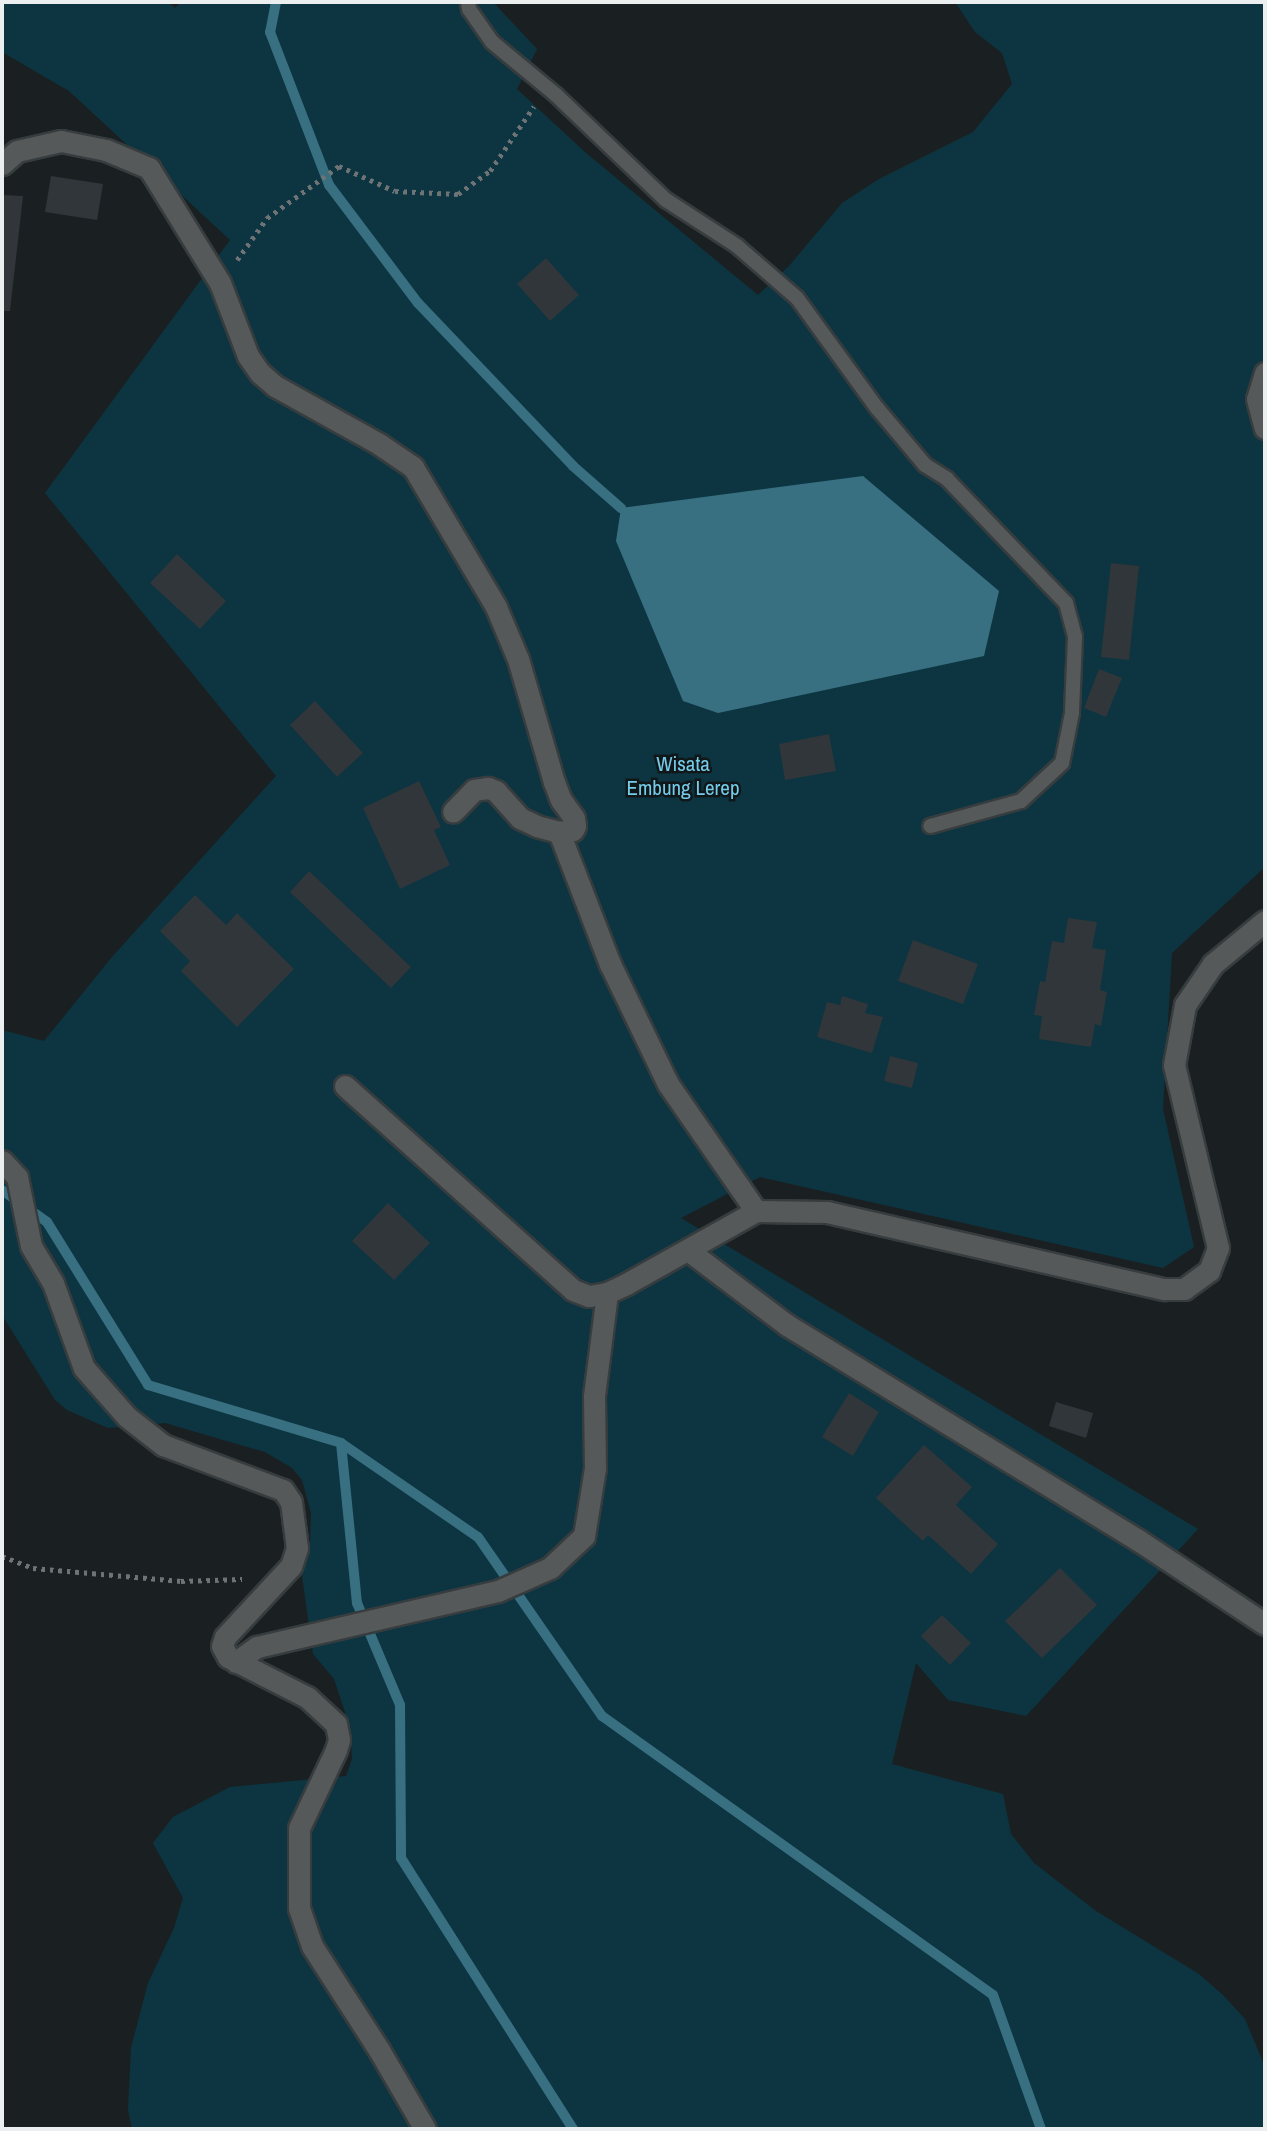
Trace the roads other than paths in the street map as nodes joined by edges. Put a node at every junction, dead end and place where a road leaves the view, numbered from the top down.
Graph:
1 (468, 2) edge
2 (2, 164) edge
3 (1265, 373) edge
4 (1265, 428) edge
5 (453, 812) dead end
6 (930, 827) dead end
7 (559, 832) junction
8 (1265, 921) edge
9 (345, 1086) dead end
10 (2, 1161) edge
11 (756, 1211) junction
12 (689, 1251) junction
13 (607, 1293) junction
14 (1265, 1623) edge
15 (236, 1662) junction
16 (425, 2129) edge

1 - 6 lane
2 - 7 street
3 - 4 street
5 - 7 street
7 - 11 street
8 - 11 street
9 - 13 street
10 - 15 street
11 - 12 street
12 - 13 street
12 - 14 street
13 - 15 street
15 - 16 street

